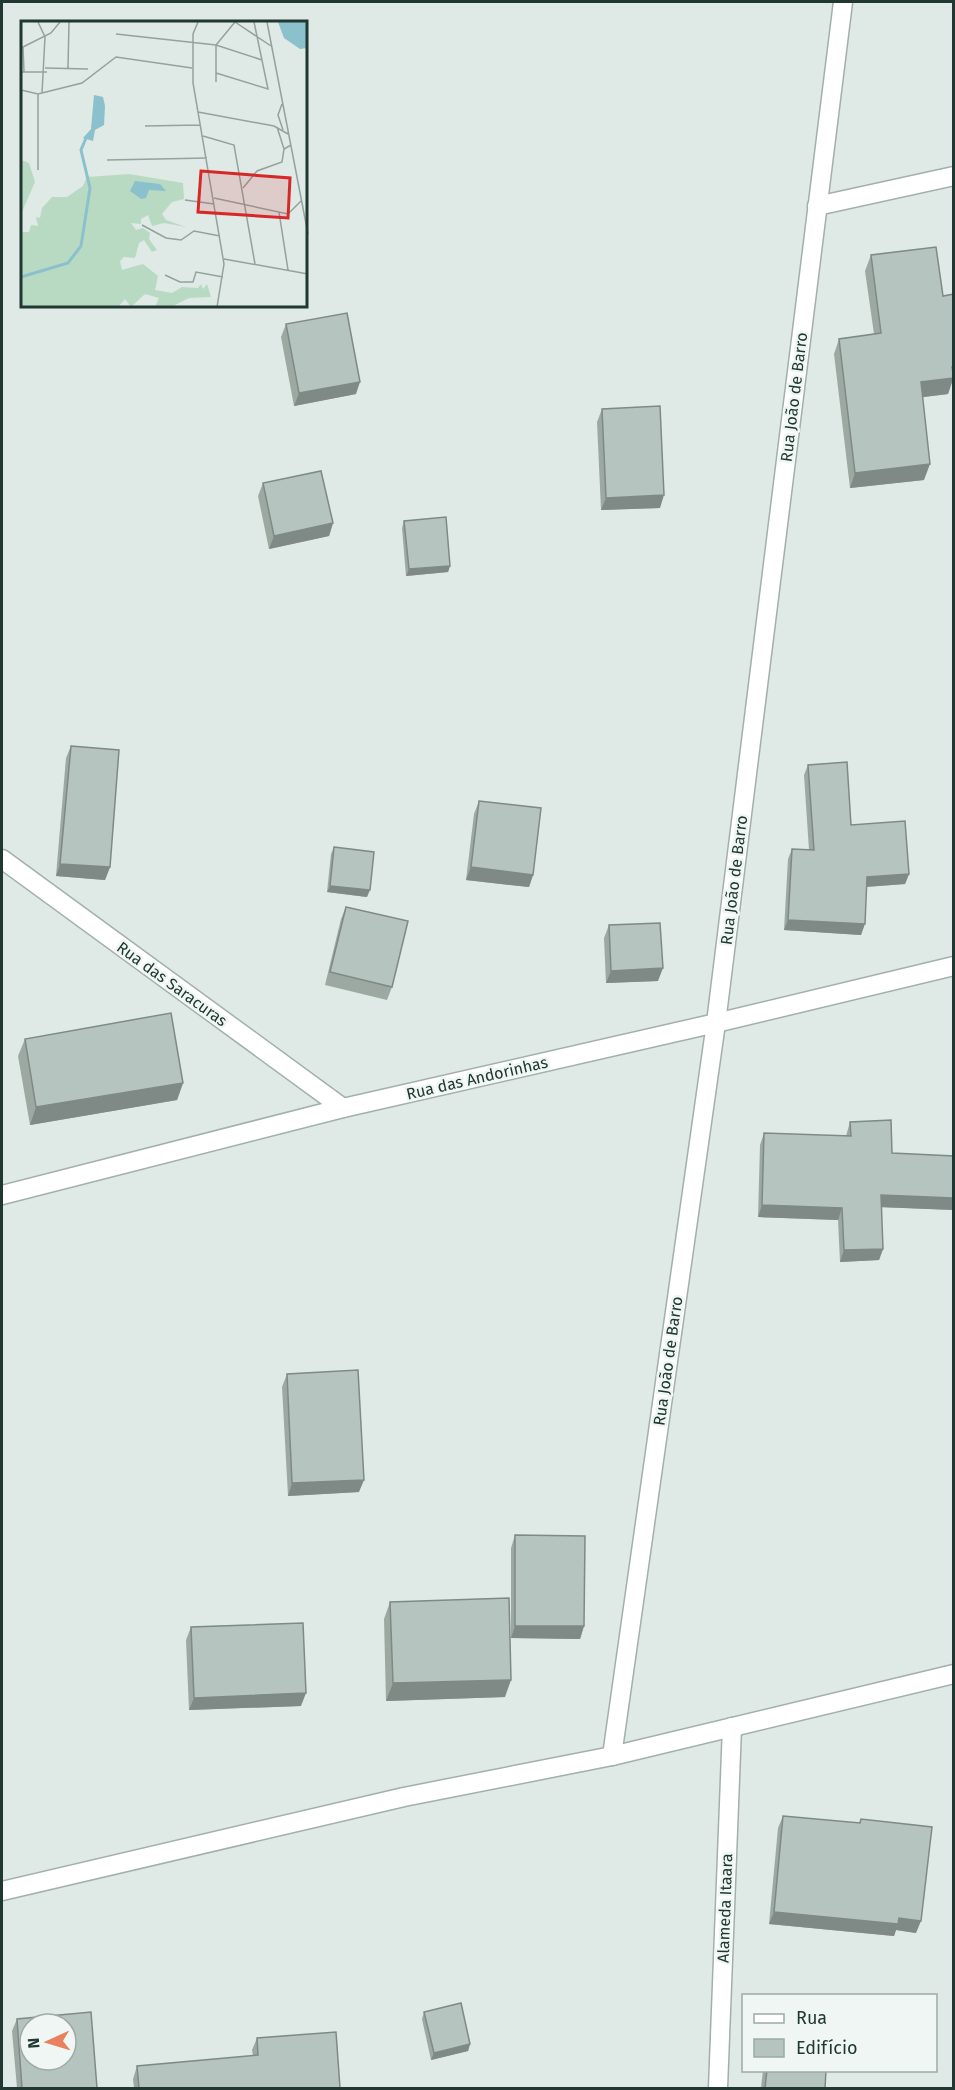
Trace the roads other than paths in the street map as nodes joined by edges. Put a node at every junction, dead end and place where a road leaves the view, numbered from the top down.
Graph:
1 (843, 2) edge
2 (954, 176) edge
3 (817, 206) junction
4 (2, 859) edge
5 (954, 966) edge
6 (716, 1023) junction
7 (343, 1108) junction
8 (2, 1195) edge
9 (954, 1674) edge
10 (732, 1727) junction
11 (612, 1756) junction
12 (2, 1891) edge
13 (718, 2088) edge

1 - 3 street, Rua João de Barro
2 - 3 street
3 - 6 street, Rua João de Barro
4 - 7 street, Rua das Saracuras
5 - 6 street, Rua das Andorinhas
6 - 7 street, Rua das Andorinhas
6 - 11 street, Rua João de Barro
7 - 8 street, Rua das Andorinhas
9 - 10 street
10 - 11 street
10 - 13 street, Alameda Itaara
11 - 12 street

